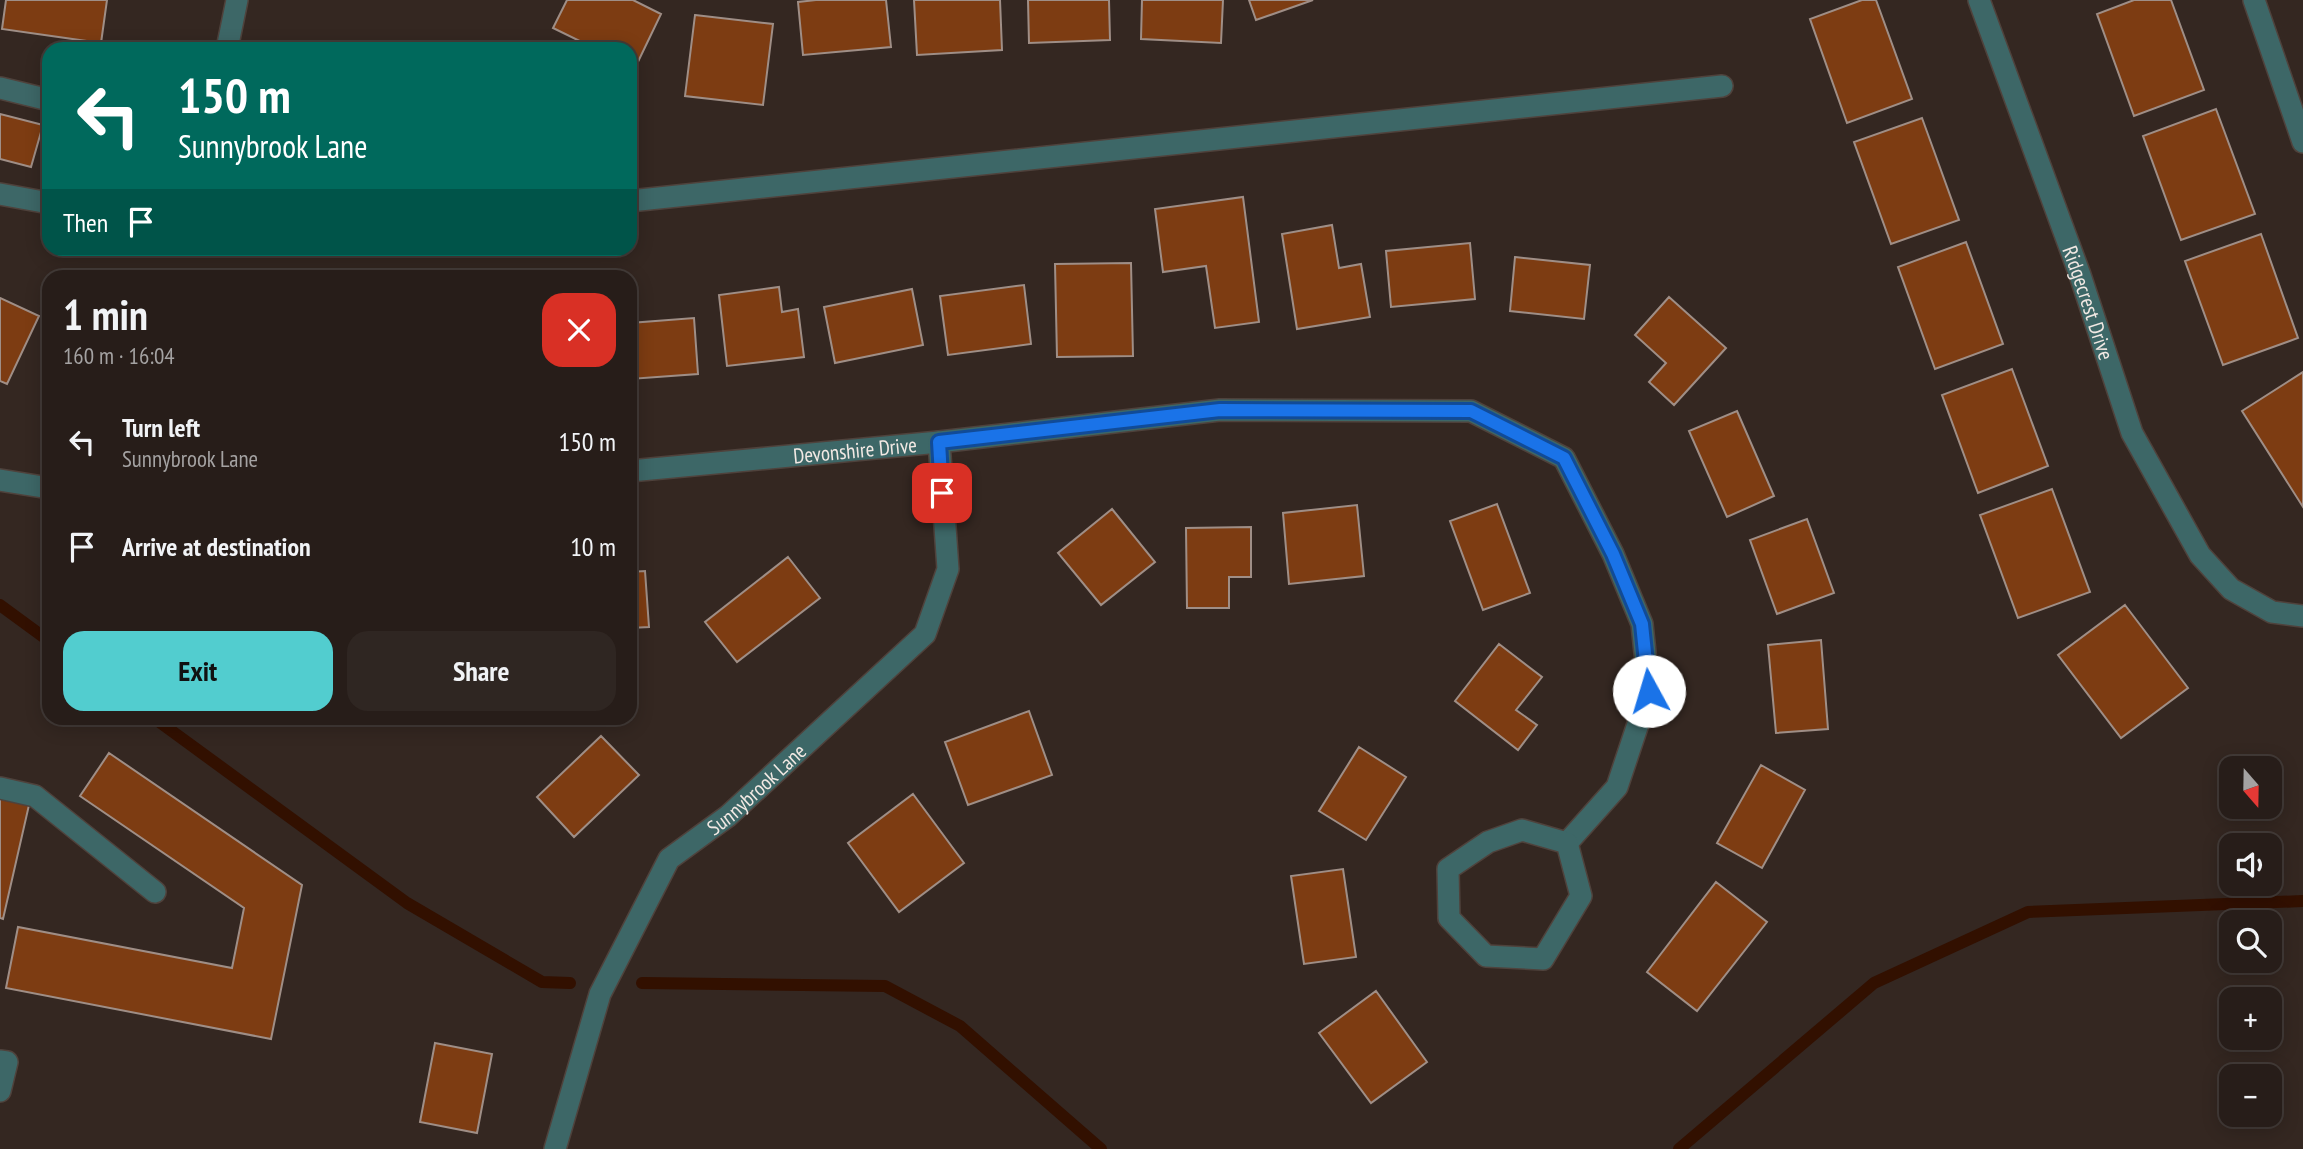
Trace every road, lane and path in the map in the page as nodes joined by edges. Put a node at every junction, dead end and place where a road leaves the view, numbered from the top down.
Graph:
1 (237, 0) edge
2 (1979, 0) edge
3 (2254, 0) edge
4 (228, 42) edge
5 (1722, 86) dead end
6 (0, 88) edge
7 (42, 98) edge
8 (2303, 142) edge
9 (0, 194) edge
10 (637, 200) edge
11 (42, 203) edge
12 (939, 442) junction
13 (637, 470) edge
14 (0, 480) edge
15 (42, 487) edge
16 (2303, 616) edge
17 (0, 788) edge
18 (1567, 843) junction
19 (155, 892) dead end
20 (0, 1061) edge
21 (0, 1091) edge
22 (555, 1149) edge

1 - 4 street
2 - 16 street, Ridgecrest Drive
3 - 8 street
5 - 10 street
6 - 7 street
9 - 11 street
12 - 13 street, Devonshire Drive
12 - 18 street, Devonshire Drive
12 - 22 street, Sunnybrook Lane
14 - 15 street
17 - 19 street
18 - 18 street
20 - 21 street

